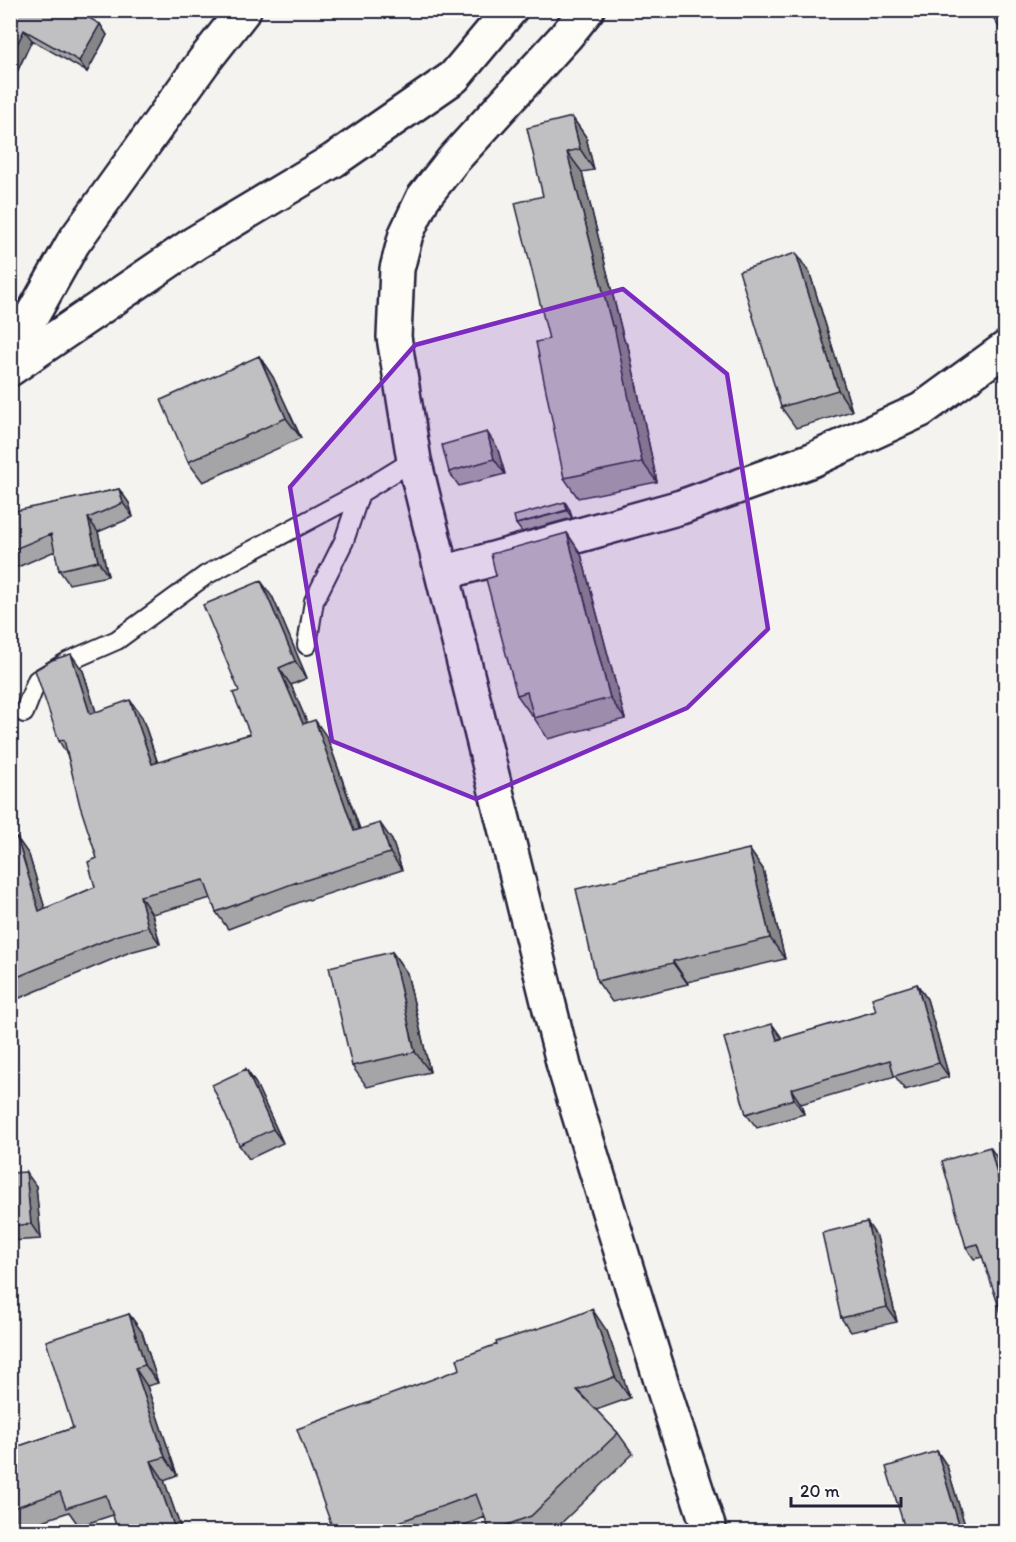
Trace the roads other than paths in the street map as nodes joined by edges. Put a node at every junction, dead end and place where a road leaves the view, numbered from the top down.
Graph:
1 (244, 10) edge
2 (510, 10) edge
3 (586, 10) edge
4 (1005, 348) edge
5 (10, 355) edge
6 (10, 369) edge
7 (414, 460) junction
8 (360, 493) junction
9 (443, 573) junction
10 (307, 645) dead end
11 (24, 712) dead end
12 (710, 1532) edge

1 - 5 main road
2 - 6 main road
3 - 7 main road
4 - 9 main road
7 - 8 lane
7 - 9 main road
8 - 10 lane
8 - 11 lane
9 - 12 main road

